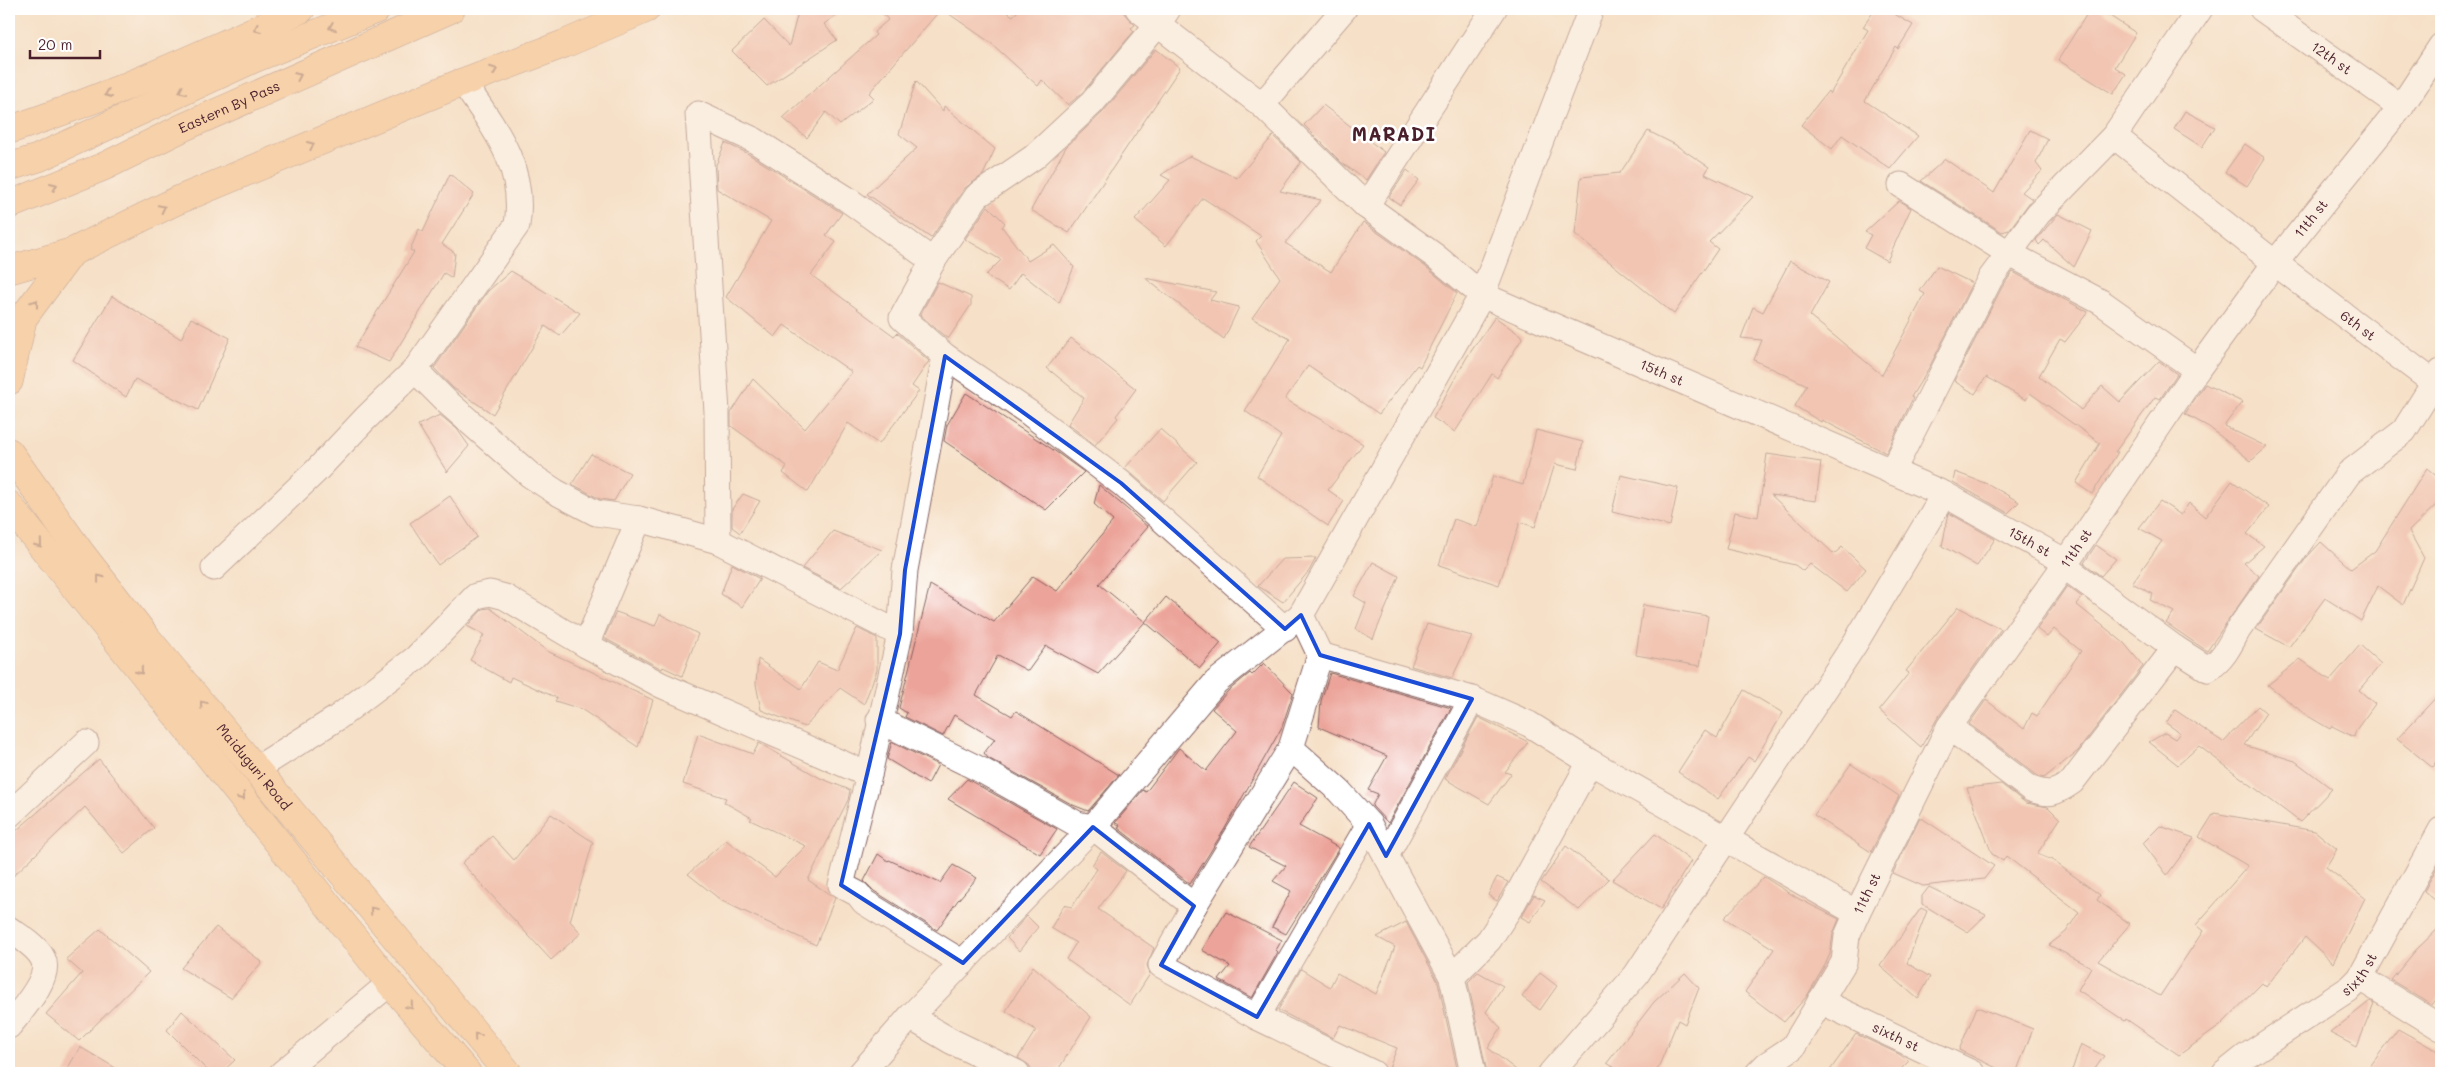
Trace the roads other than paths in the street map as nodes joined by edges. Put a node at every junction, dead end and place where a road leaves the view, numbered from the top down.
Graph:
1 (301, 9) edge
2 (377, 9) edge
3 (451, 9) edge
4 (646, 9) edge
5 (1138, 9) edge
6 (1344, 9) edge
7 (1494, 9) edge
8 (1591, 9) edge
9 (2200, 9) edge
10 (2262, 9) edge
11 (1163, 16) edge
12 (2441, 46) edge
13 (463, 82) junction
14 (1262, 105) junction
15 (2401, 107) junction
16 (9, 130) edge
17 (2114, 136) junction
18 (9, 167) edge
19 (1901, 185) dead end
20 (9, 205) edge
21 (1366, 206) junction
22 (72, 252) junction
23 (2010, 254) junction
24 (933, 261) junction
25 (2275, 263) junction
26 (9, 270) edge
27 (1482, 295) junction
28 (945, 356) junction
29 (415, 370) junction
30 (2197, 370) junction
31 (9, 381) edge
32 (2439, 381) edge
33 (9, 452) edge
34 (1892, 472) junction
35 (1944, 494) junction
36 (9, 505) edge
37 (639, 519) junction
38 (718, 541) junction
39 (2064, 566) junction
40 (214, 568) dead end
41 (1293, 622) junction
42 (900, 634) junction
43 (586, 646) junction
44 (2175, 648) junction
45 (1320, 655) junction
46 (1472, 699) junction
47 (879, 720) junction
48 (1949, 727) junction
49 (86, 743) dead end
50 (1291, 748) junction
51 (1590, 762) junction
52 (256, 769) junction
53 (869, 775) junction
54 (9, 815) edge
55 (1369, 824) junction
56 (1093, 827) junction
57 (2441, 830) edge
58 (1724, 839) junction
59 (1386, 856) junction
60 (1194, 906) junction
61 (1857, 913) junction
62 (9, 928) edge
63 (963, 963) junction
64 (1452, 977) junction
65 (2360, 978) junction
66 (390, 983) junction
67 (1820, 1001) junction
68 (910, 1017) junction
69 (1257, 1017) junction
70 (9, 1026) edge
71 (2441, 1028) edge
72 (1766, 1070) edge
73 (282, 1073) edge
74 (467, 1073) edge
75 (508, 1073) edge
76 (861, 1073) edge
77 (1017, 1073) edge
78 (1373, 1073) edge
79 (1473, 1073) edge
80 (1551, 1073) edge
81 (1972, 1073) edge
82 (2225, 1073) edge

1 -> 16 main road
2 -> 18 main road
20 -> 3 main road, Eastern By Pass
13 -> 4 main road
5 - 11 street, 15th st
6 - 14 street
7 - 21 street
8 - 27 street
9 - 17 street
10 - 15 street, 12th st
11 - 14 street, 15th st
11 - 24 street
12 - 15 street, 11th st
22 -> 13 main road
13 - 29 street
14 - 21 street, 15th st
15 - 25 street, 11th st
17 - 23 street
17 - 25 street, 6th st
19 - 23 street
21 - 27 street, 15th st
22 - 26 main road
31 -> 22 main road
23 - 30 street
23 - 34 street
24 - 28 street
24 - 38 street
25 - 30 street, 11th st
25 - 32 street, 6th st
27 - 34 street, 15th st
27 - 41 street
28 - 41 street
28 - 42 street
29 - 37 street
29 - 40 street
30 - 39 street, 11th st
32 - 44 street, 15th st
52 -> 33 main road, Maiduguri Road
34 - 35 street, 15th st
35 - 39 street, 15th st
35 - 58 street
36 -> 66 main road, Maiduguri Road
37 - 38 street
37 - 43 street
38 - 42 street
39 - 44 street, 15th st
39 - 48 street, 11th st
41 - 45 street
41 - 56 street
42 - 47 street
43 - 52 street
43 - 53 street
44 - 48 street
45 - 46 street
45 - 50 street
46 - 51 street
46 - 59 street
47 - 53 street
47 - 56 street
48 - 61 street, 11th st
49 - 54 street
50 - 55 street
50 - 60 street
51 - 58 street
51 - 64 street
75 -> 52 main road, Maiduguri Road
53 - 63 street
55 - 59 street
55 - 69 street
56 - 60 street
56 - 63 street
57 - 65 street, sixth st
58 - 61 street
58 - 80 street
59 - 64 street
60 - 69 street
61 - 67 street, 11th st
62 - 70 street
63 - 68 street
64 - 79 street
65 - 71 street
65 - 82 street, sixth st
66 - 73 street
66 -> 74 main road, Maiduguri Road
67 - 72 street, 11th st
67 - 81 street, sixth st
68 - 76 street
68 - 77 street
69 - 78 street

